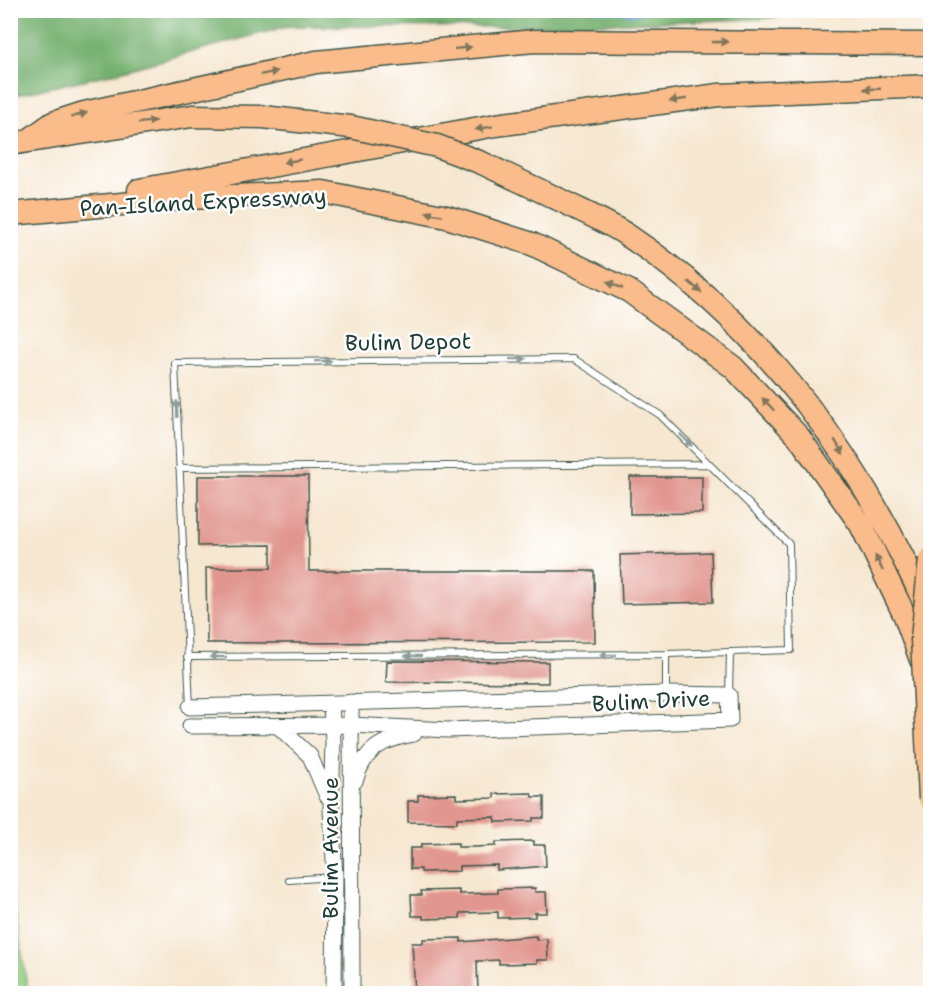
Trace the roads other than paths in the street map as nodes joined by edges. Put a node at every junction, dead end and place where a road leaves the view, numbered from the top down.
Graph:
1 (930, 44) edge
2 (930, 86) edge
3 (19, 143) edge
4 (13, 213) edge
5 (710, 464) junction
6 (179, 468) junction
7 (930, 559) edge
8 (930, 618) edge
9 (730, 652) junction
10 (666, 654) junction
11 (187, 657) junction
12 (930, 684) edge
13 (666, 694) junction
14 (729, 695) junction
15 (351, 702) junction
16 (331, 703) junction
17 (190, 707) joint
18 (332, 725) junction
19 (351, 725) junction
20 (190, 726) dead end
21 (279, 727) junction
22 (448, 730) junction
23 (353, 789) junction
24 (930, 799) edge
25 (331, 810) junction
26 (335, 877) junction
27 (289, 880) dead end
28 (334, 993) edge
29 (352, 993) edge

3 -> 1 highway
2 -> 4 highway
3 -> 8 highway, bridge
12 -> 4 highway, Pan-Island Expressway
5 - 6 lane
6 -> 5 lane, Bulim Depot
5 - 9 lane, Bulim Depot
6 - 11 lane, Bulim Depot
7 - 24 highway, bridge
9 - 10 lane
9 - 14 lane
10 -> 11 lane
10 - 13 lane
11 - 17 lane, Bulim Depot
13 - 14 street, Bulim Drive
13 - 15 street, Bulim Drive
14 - 22 street, Bulim Drive
15 - 16 street, Bulim Drive
15 - 19 street, Bulim Avenue
16 - 17 street, Bulim Drive
16 - 18 street, Bulim Avenue
18 - 19 street, Bulim Drive
18 - 21 street, Bulim Drive
18 - 25 street, Bulim Avenue
19 - 22 street, Bulim Drive
19 - 23 street, Bulim Avenue
20 - 21 street, Bulim Drive
21 - 25 street
22 - 23 street
23 - 29 street, Bulim Avenue
25 - 26 street, Bulim Avenue
26 - 27 lane
26 - 28 street, Bulim Avenue

